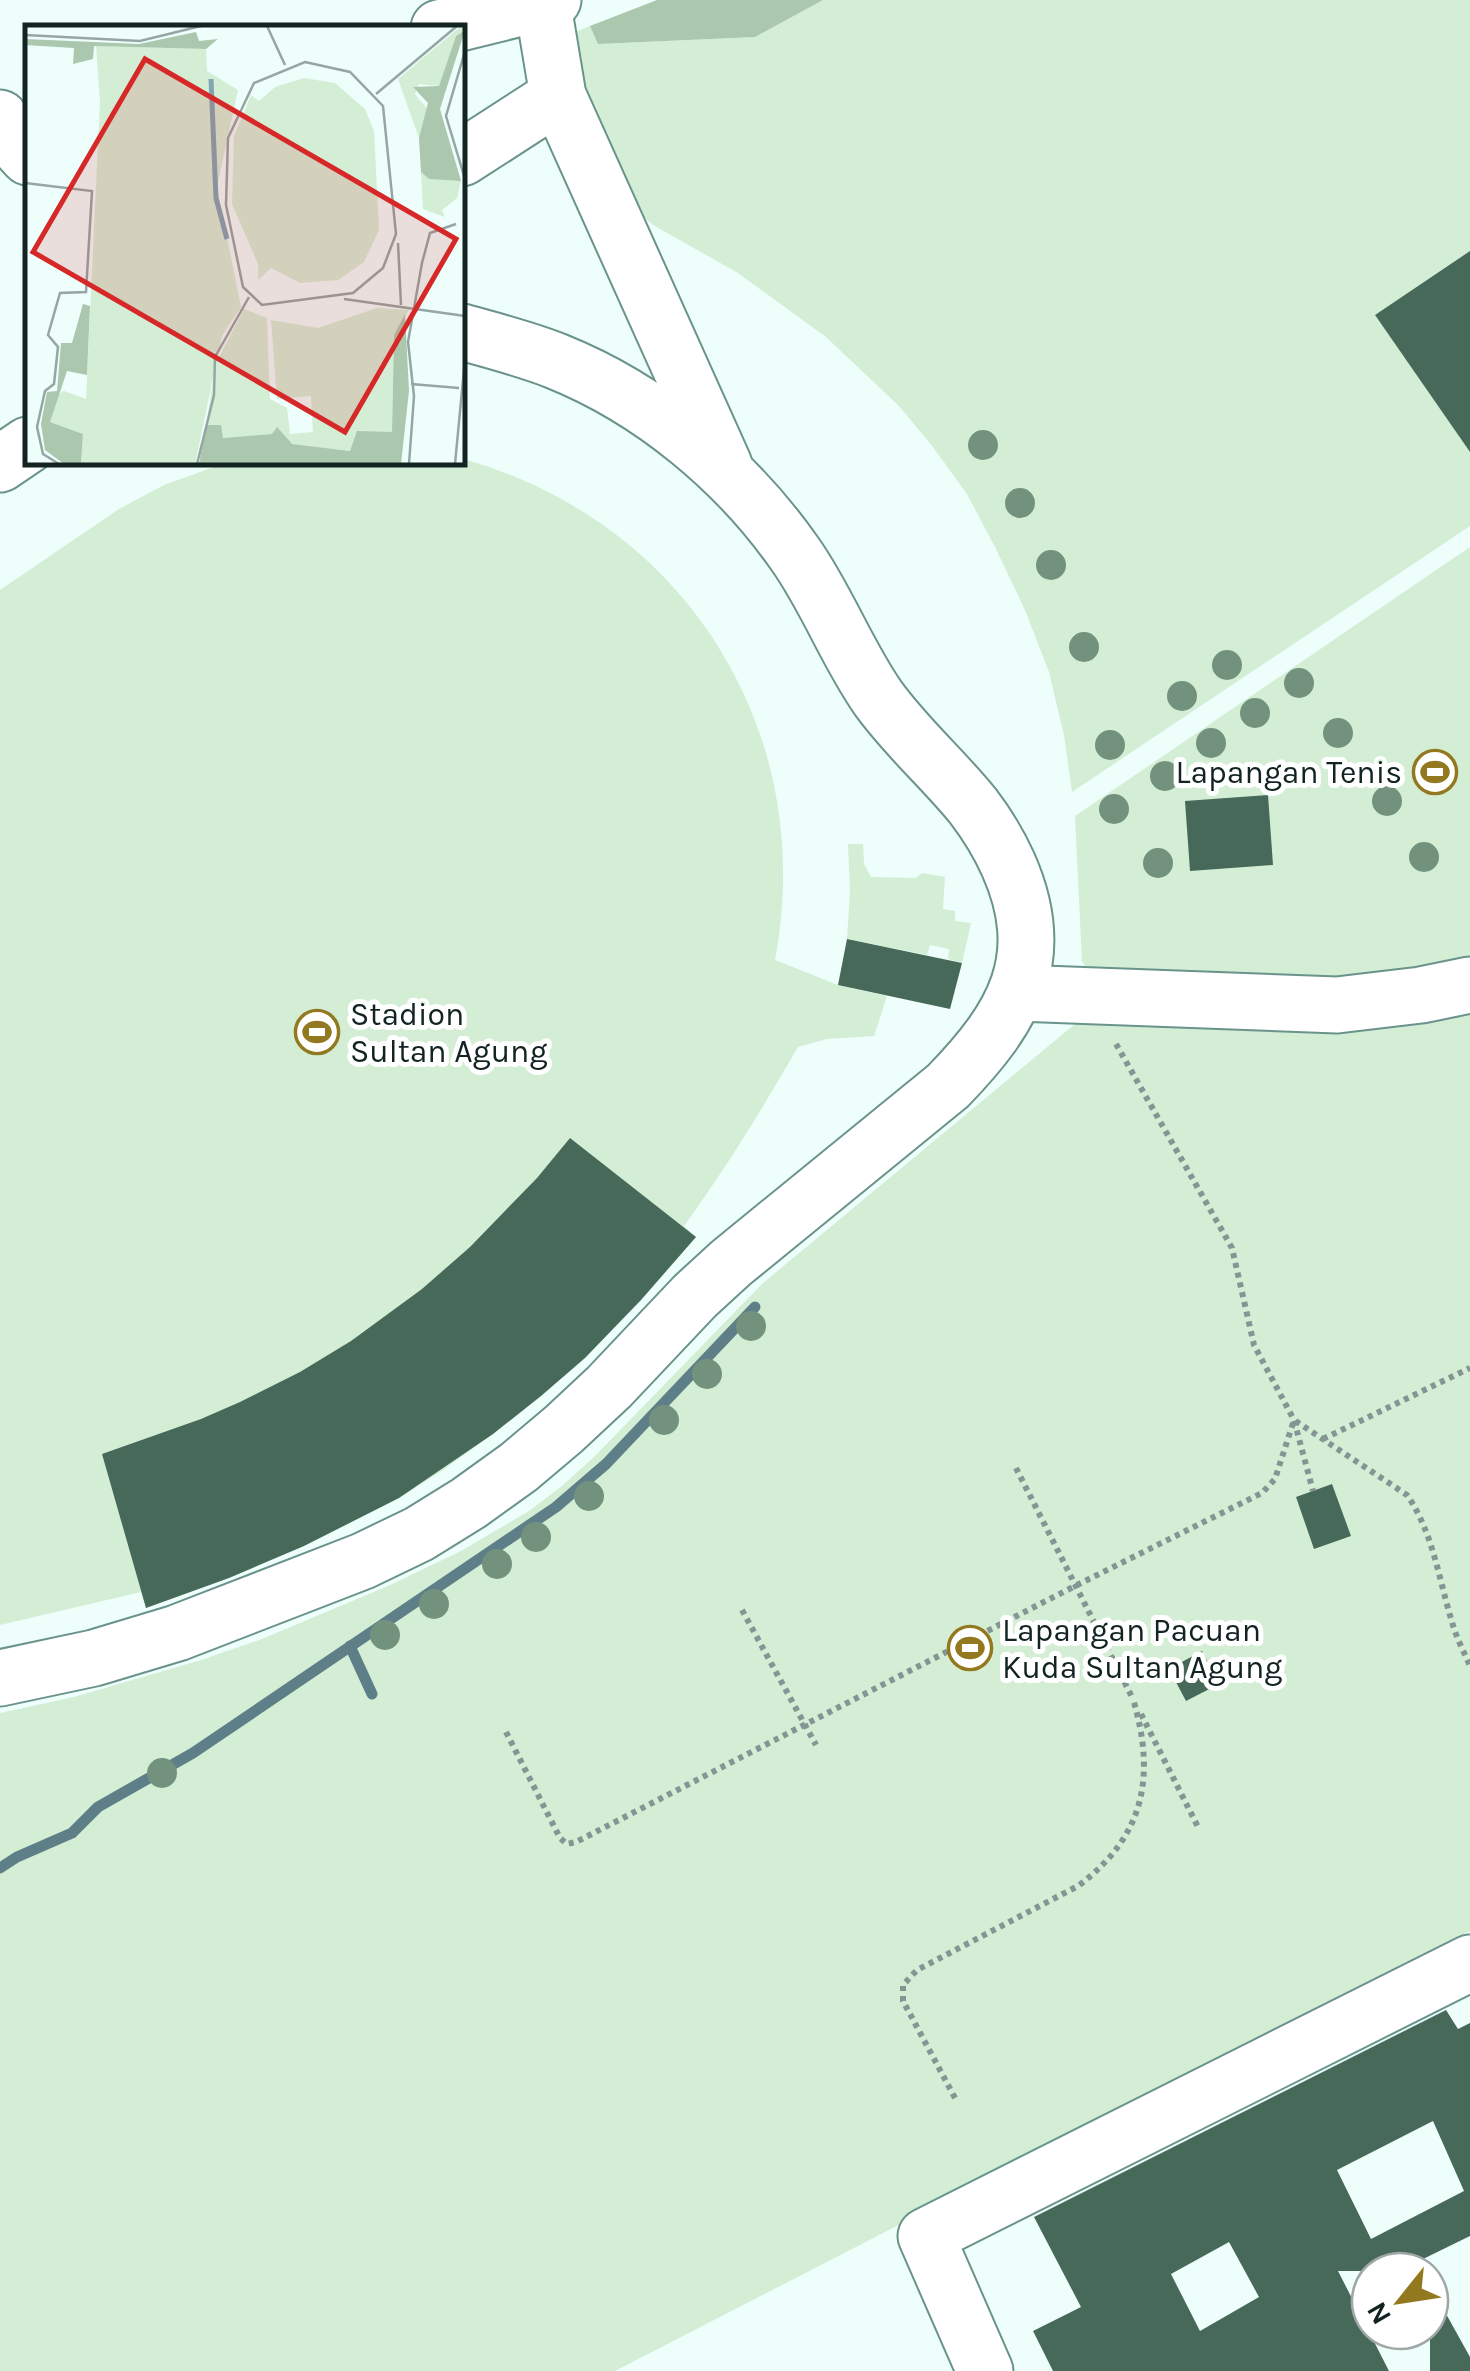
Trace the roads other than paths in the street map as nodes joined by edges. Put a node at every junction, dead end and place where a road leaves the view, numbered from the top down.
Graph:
1 (546, 1) edge
2 (451, 25) edge
3 (558, 96) junction
4 (0, 118) edge
5 (25, 153) edge
6 (465, 156) edge
7 (465, 333) edge
8 (25, 447) edge
9 (0, 464) edge
10 (728, 475) junction
11 (1470, 984) edge
12 (1016, 993) junction
13 (0, 1678) edge
14 (1470, 1962) edge
15 (985, 2371) edge

1 - 2 street
1 - 3 street
3 - 6 street
3 - 10 street
4 - 5 street
7 - 10 street
8 - 9 street
10 - 12 street
11 - 12 street
12 - 13 street
14 - 15 street

